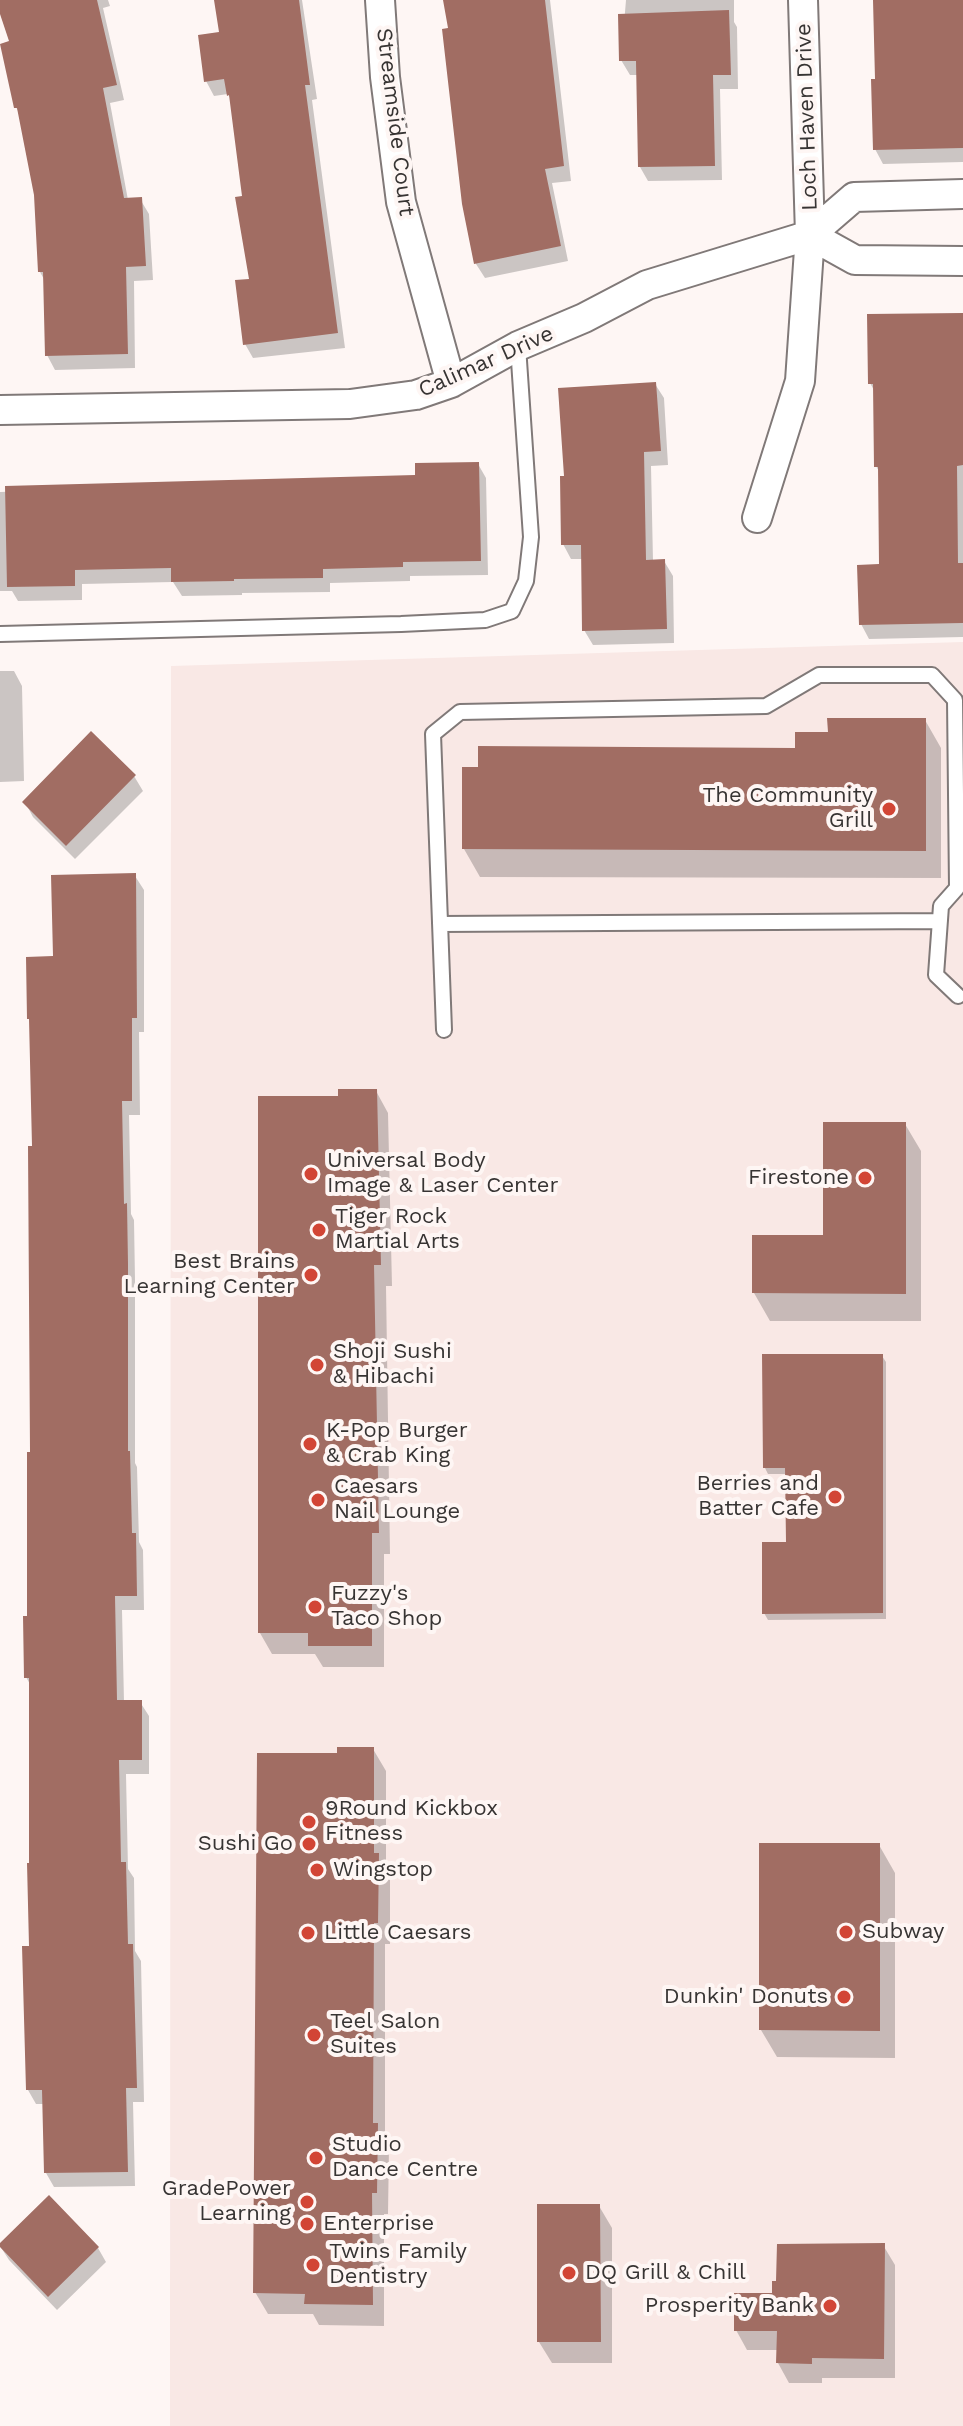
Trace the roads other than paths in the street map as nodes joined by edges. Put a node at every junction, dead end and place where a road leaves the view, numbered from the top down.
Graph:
1 (380, 0) edge
2 (803, 0) edge
3 (963, 194) edge
4 (810, 235) junction
5 (963, 261) edge
6 (518, 346) junction
7 (451, 383) junction
8 (0, 410) edge
9 (757, 518) dead end
10 (0, 634) edge
11 (940, 921) junction
12 (440, 924) junction
13 (958, 996) dead end
14 (444, 1030) dead end

1 - 7 street, Streamside Court
2 - 4 street, Loch Haven Drive
3 - 4 street, Calimar Drive
4 - 5 street
4 - 6 street, Calimar Drive
4 - 9 street, Loch Haven Drive
6 - 7 street, Calimar Drive
6 - 10 lane
7 - 8 street, Calimar Drive
11 - 12 lane
11 - 12 lane
11 - 13 lane
12 - 14 lane

